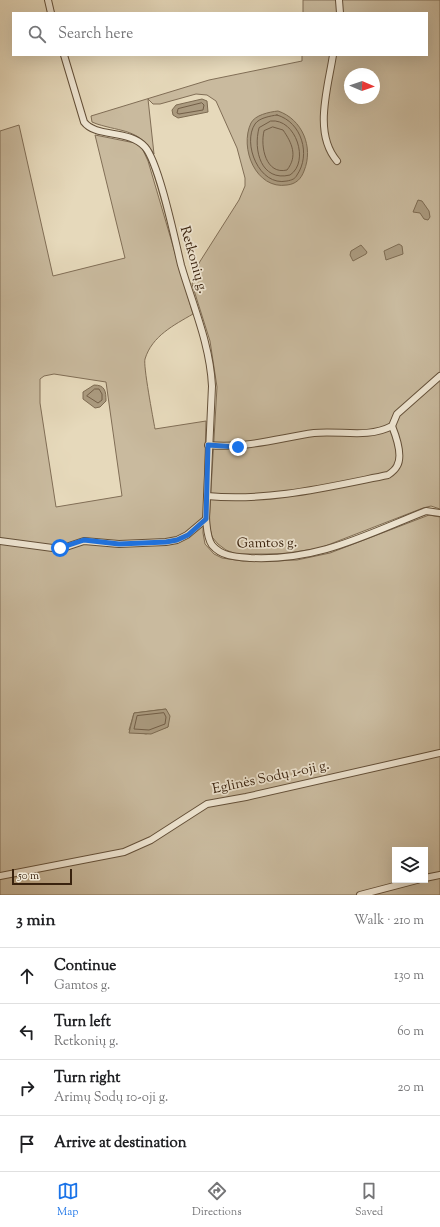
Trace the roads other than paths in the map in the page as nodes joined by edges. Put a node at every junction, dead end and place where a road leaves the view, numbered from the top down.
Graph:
1 (48, 0) edge
2 (339, 0) edge
3 (51, 12) edge
4 (340, 12) edge
5 (64, 56) edge
6 (334, 56) edge
7 (337, 161) dead end
8 (440, 376) edge
9 (392, 426) junction
10 (208, 445) junction
11 (207, 496) junction
12 (440, 513) edge
13 (206, 519) junction
14 (0, 541) edge
15 (440, 754) edge
16 (440, 875) edge
17 (0, 876) edge
18 (428, 877) edge
19 (406, 883) edge
20 (360, 895) edge

1 - 3 street
2 - 4 street
5 - 10 street, Retkonių g.
6 - 7 street
8 - 9 street
9 - 10 street
9 - 11 street
10 - 11 street, Retkonių g.
11 - 13 street, Retkonių g.
12 - 13 street, Gamtos g.
13 - 14 street
15 - 17 street, Eglinės Sodų 1-oji g.
16 - 18 street
19 - 20 street

